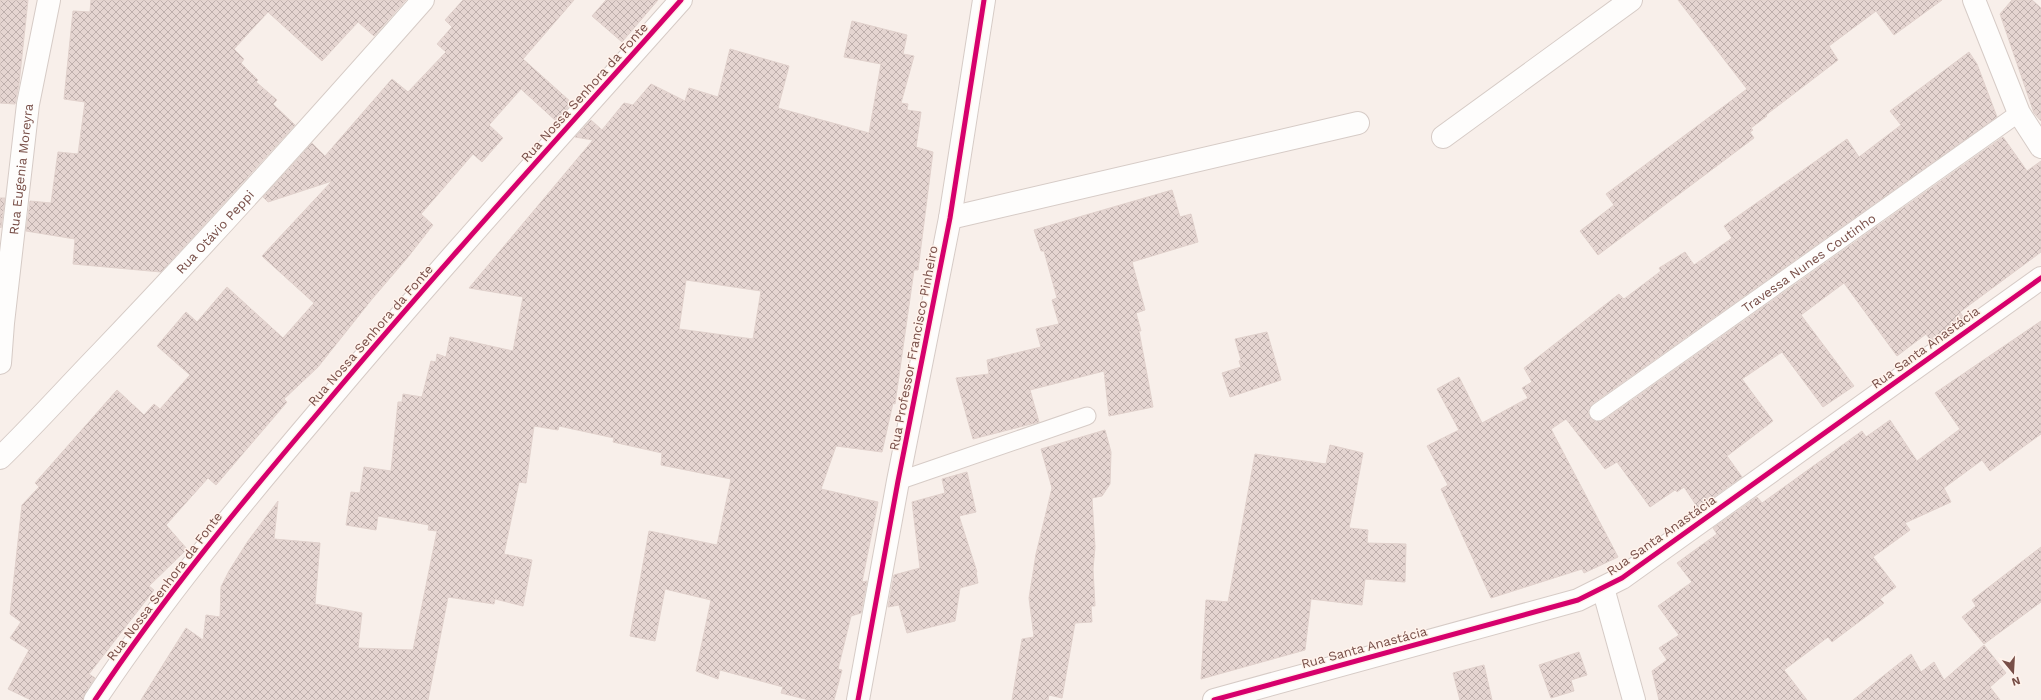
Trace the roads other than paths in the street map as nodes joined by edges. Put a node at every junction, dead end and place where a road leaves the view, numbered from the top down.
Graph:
1 (49, 0) edge
2 (423, 0) edge
3 (681, 0) edge
4 (984, 0) edge
5 (1631, 0) edge
6 (1974, 0) edge
7 (2019, 112) junction
8 (1358, 123) dead end
9 (1443, 137) dead end
10 (2041, 147) edge
11 (950, 218) junction
12 (2041, 278) edge
13 (0, 363) edge
14 (1598, 412) dead end
15 (1087, 416) dead end
16 (0, 458) edge
17 (898, 481) junction
18 (1602, 588) junction
19 (95, 700) edge
20 (858, 700) edge
21 (1214, 700) edge
22 (1634, 700) edge

1 - 13 street, Rua Eugenia Moreyra
2 - 16 street, Rua Otávio Peppi
3 - 19 street, Rua Nossa Senhora da Fonte
4 - 11 street, Rua Professor Francisco Pinheiro
5 - 9 street
6 - 7 street
7 - 10 street
7 - 14 lane, Travessa Nunes Coutinho
8 - 11 street
11 - 17 street, Rua Professor Francisco Pinheiro
12 - 18 street, Rua Santa Anastácia
15 - 17 lane
17 - 20 street, Rua Professor Francisco Pinheiro
18 - 21 street, Rua Santa Anastácia
18 - 22 street

